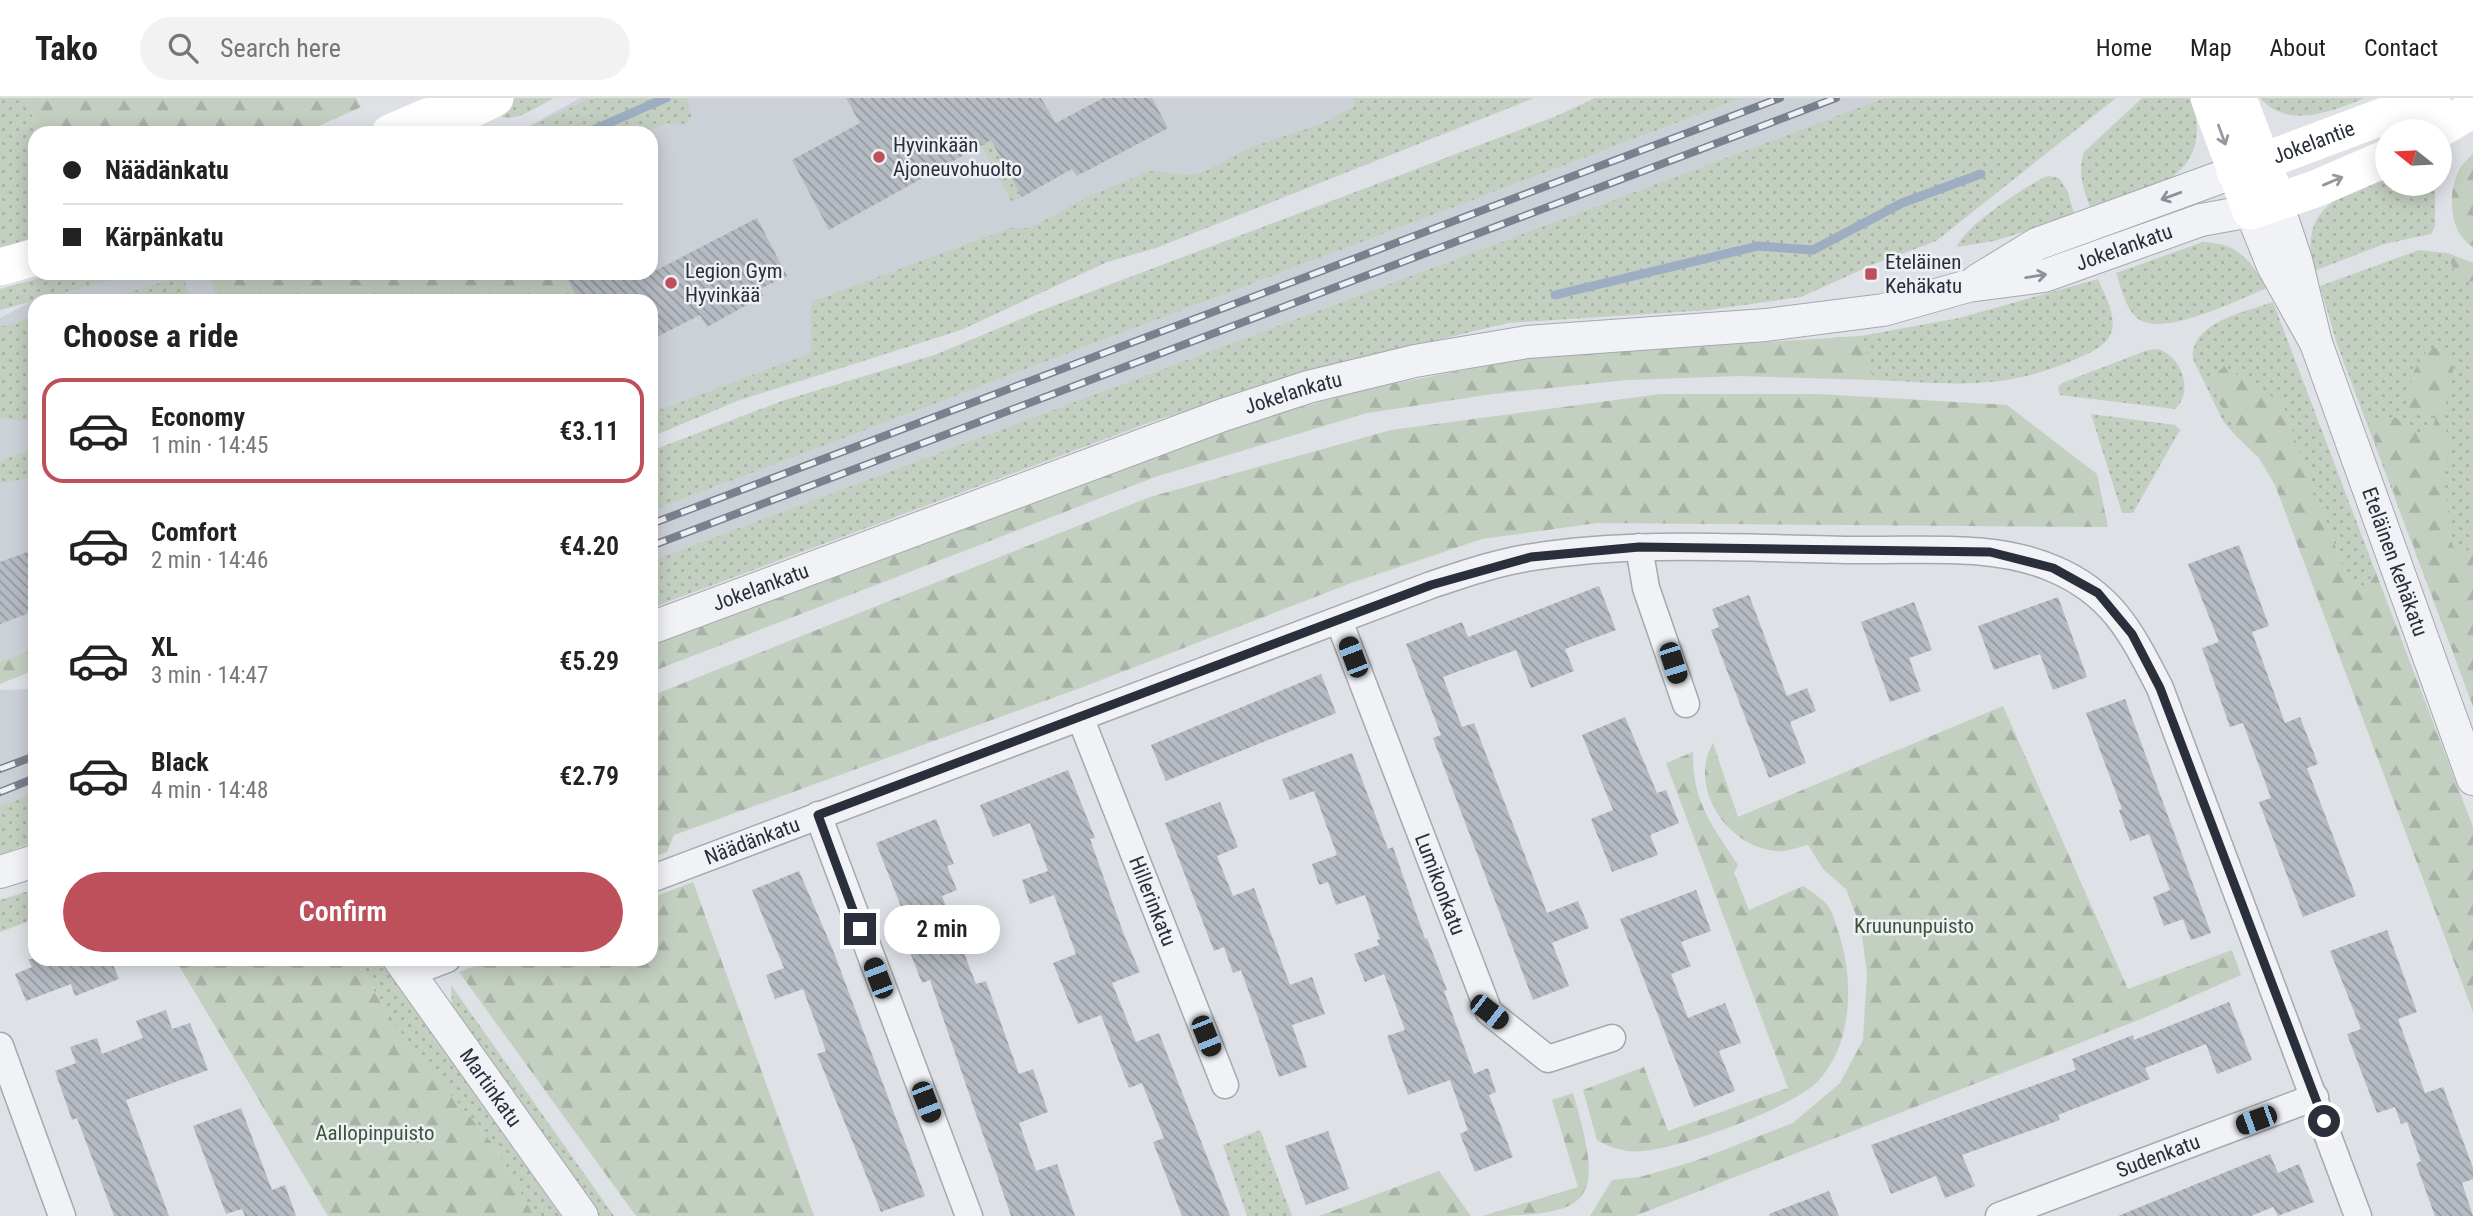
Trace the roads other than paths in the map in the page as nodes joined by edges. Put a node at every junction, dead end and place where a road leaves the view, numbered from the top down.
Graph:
1 (495, 98) edge
2 (2209, 98) edge
3 (2238, 98) edge
4 (2432, 98) edge
5 (430, 104) edge
6 (2473, 109) edge
7 (2452, 121) edge
8 (400, 126) edge
9 (2375, 163) edge
10 (2249, 167) junction
11 (2264, 207) junction
12 (28, 259) edge
13 (0, 267) edge
14 (1968, 286) junction
15 (1639, 547) junction
16 (1339, 621) junction
17 (658, 625) edge
18 (1686, 704) dead end
19 (1080, 717) junction
20 (2473, 779) edge
21 (818, 815) junction
22 (28, 863) edge
23 (0, 872) edge
24 (658, 876) edge
25 (404, 966) edge
26 (1612, 1038) dead end
27 (0, 1046) edge
28 (1225, 1085) dead end
29 (2315, 1097) junction
30 (62, 1216) edge
31 (582, 1216) edge
32 (969, 1216) edge
33 (1999, 1216) edge
34 (2358, 1216) edge

1 - 5 main road
2 -> 10 main road, Eteläinen kehäkatu
3 - 10 main road, Eteläinen kehäkatu
4 - 10 main road, Jokelantie
5 - 8 main road
6 - 7 main road
11 -> 9 main road, Jokelantie
10 - 11 main road, Eteläinen kehäkatu
10 -> 14 street, Jokelankatu
14 -> 11 street, Jokelankatu
11 - 20 street, Eteläinen kehäkatu
12 - 13 main road
14 - 17 street, Jokelankatu
15 - 16 street, Näädänkatu
15 - 18 street
15 - 29 street, Näädänkatu
16 - 19 street, Näädänkatu
16 - 26 street, Lumikonkatu
19 - 21 street, Näädänkatu
19 - 28 street, Hillerinkatu
21 - 24 street, Näädänkatu
21 - 32 street
22 - 23 street
25 - 31 street, Martinkatu
27 - 30 street
29 - 33 street, Sudenkatu
29 - 34 street, Näädänkatu

